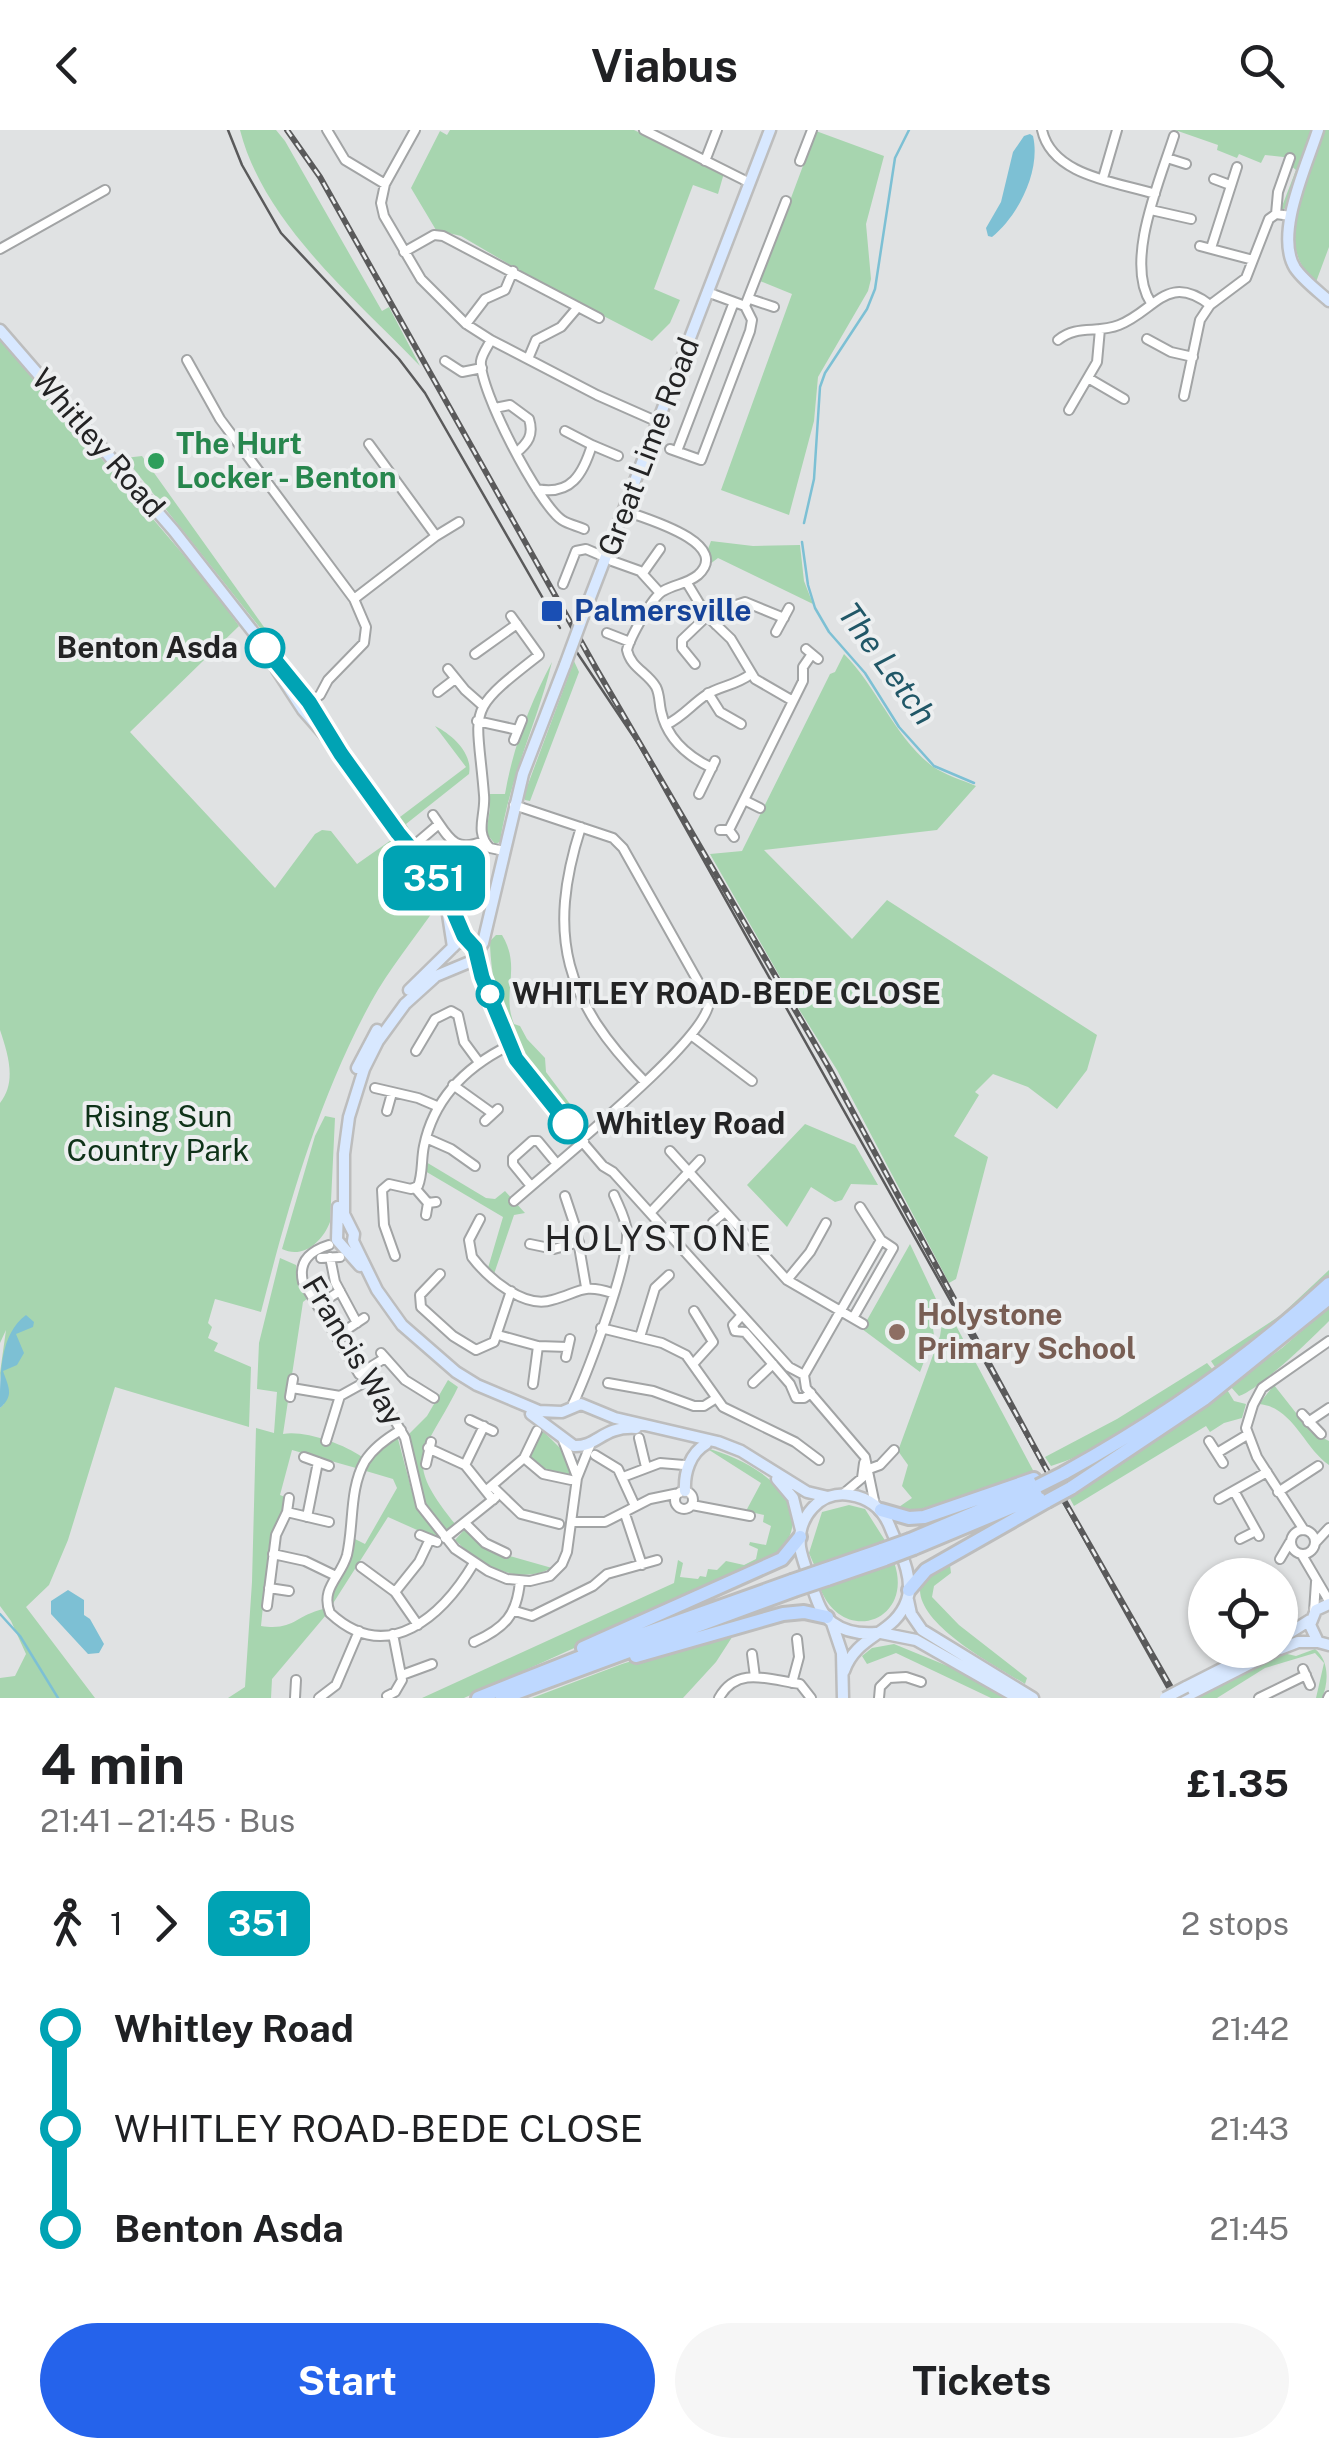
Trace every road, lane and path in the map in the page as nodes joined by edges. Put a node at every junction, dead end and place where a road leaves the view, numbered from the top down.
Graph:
1 (344, 130) edge
2 (414, 130) edge
3 (644, 130) edge
4 (717, 130) edge
5 (770, 130) edge
6 (812, 130) edge
7 (1042, 130) edge
8 (1117, 130) edge
9 (1318, 130) edge
10 (329, 134) edge
11 (1174, 136) dead end
12 (1113, 145) junction
13 (1124, 148) dead end
14 (1167, 158) junction
15 (1290, 158) dead end
16 (705, 161) junction
17 (800, 161) dead end
18 (1186, 164) dead end
19 (1237, 167) dead end
20 (1214, 179) dead end
21 (1102, 180) junction
22 (750, 183) junction
23 (385, 184) junction
24 (1230, 185) junction
25 (105, 190) dead end
26 (1156, 194) junction
27 (783, 202) dead end
28 (1151, 210) junction
29 (1276, 214) junction
30 (1291, 216) junction
31 (1192, 219) dead end
32 (1200, 246) dead end
33 (0, 248) edge
34 (1211, 248) junction
35 (404, 252) junction
36 (1253, 260) junction
37 (513, 271) junction
38 (707, 292) junction
39 (1329, 300) edge
40 (734, 302) junction
41 (748, 302) junction
42 (1151, 304) junction
43 (1210, 305) junction
44 (578, 306) junction
45 (774, 307) dead end
46 (599, 318) dead end
47 (1073, 319) dead end
48 (466, 324) junction
49 (1100, 329) junction
50 (0, 330) edge
51 (1074, 330) junction
52 (1147, 339) dead end
53 (491, 340) junction
54 (1058, 340) dead end
55 (1157, 346) junction
56 (1151, 356) dead end
57 (1193, 357) junction
58 (528, 359) junction
59 (186, 360) dead end
60 (445, 362) dead end
61 (482, 368) junction
62 (1088, 378) junction
63 (1112, 392) junction
64 (1184, 396) dead end
65 (1124, 399) dead end
66 (1106, 402) dead end
67 (495, 408) junction
68 (1069, 410) dead end
69 (658, 422) junction
70 (565, 430) dead end
71 (369, 444) dead end
72 (592, 445) junction
73 (516, 453) junction
74 (618, 456) dead end
75 (537, 489) junction
76 (625, 511) junction
77 (459, 522) dead end
78 (584, 528) dead end
79 (436, 536) junction
80 (646, 547) dead end
81 (610, 559) junction
82 (643, 573) junction
83 (687, 583) junction
84 (563, 584) dead end
85 (660, 592) junction
86 (354, 599) junction
87 (789, 608) dead end
88 (510, 616) dead end
89 (707, 616) junction
90 (784, 618) junction
91 (517, 624) junction
92 (716, 625) junction
93 (612, 632) dead end
94 (776, 632) dead end
95 (630, 642) junction
96 (269, 653) junction
97 (475, 654) dead end
98 (812, 654) dead end
99 (688, 656) junction
100 (679, 662) dead end
101 (696, 664) dead end
102 (448, 668) dead end
103 (751, 674) junction
104 (455, 678) junction
105 (438, 692) dead end
106 (708, 693) junction
107 (793, 701) junction
108 (482, 705) junction
109 (304, 706) junction
110 (477, 720) junction
111 (522, 720) dead end
112 (666, 725) junction
113 (728, 731) dead end
114 (699, 788) dead end
115 (744, 800) junction
116 (514, 805) junction
117 (760, 808) dead end
118 (432, 815) dead end
119 (439, 824) junction
120 (581, 827) junction
121 (728, 832) dead end
122 (418, 840) dead end
123 (484, 841) junction
124 (466, 846) junction
125 (504, 851) junction
126 (473, 867) dead end
127 (428, 872) junction
128 (485, 938) junction
129 (468, 941) junction
130 (453, 947) junction
131 (476, 954) junction
132 (462, 963) junction
133 (433, 968) junction
134 (482, 977) junction
135 (691, 1035) junction
136 (510, 1045) junction
137 (416, 1051) dead end
138 (478, 1061) junction
139 (645, 1082) junction
140 (752, 1082) dead end
141 (453, 1085) junction
142 (375, 1088) dead end
143 (392, 1093) junction
144 (439, 1107) junction
145 (387, 1111) dead end
146 (485, 1121) dead end
147 (426, 1138) junction
148 (583, 1140) junction
149 (670, 1151) dead end
150 (472, 1160) dead end
151 (700, 1160) dead end
152 (557, 1164) junction
153 (689, 1171) junction
154 (531, 1186) junction
155 (415, 1188) junction
156 (614, 1195) dead end
157 (514, 1201) dead end
158 (571, 1201) dead end
159 (859, 1206) dead end
160 (650, 1212) junction
161 (725, 1212) junction
162 (426, 1215) dead end
163 (475, 1222) dead end
164 (713, 1222) dead end
165 (826, 1222) dead end
166 (881, 1240) junction
167 (579, 1242) junction
168 (338, 1244) junction
169 (530, 1244) dead end
170 (402, 1245) dead end
171 (668, 1280) dead end
172 (787, 1280) junction
173 (1329, 1284) edge
174 (586, 1287) junction
175 (444, 1288) dead end
176 (340, 1291) junction
177 (511, 1291) junction
178 (612, 1293) junction
179 (1329, 1298) edge
180 (318, 1305) junction
181 (694, 1311) dead end
182 (840, 1311) junction
183 (742, 1315) junction
184 (853, 1318) junction
185 (863, 1324) dead end
186 (601, 1328) junction
187 (346, 1330) dead end
188 (498, 1336) junction
189 (640, 1336) junction
190 (1329, 1341) edge
191 (538, 1346) junction
192 (568, 1348) dead end
193 (694, 1363) junction
194 (773, 1364) junction
195 (588, 1372) junction
196 (629, 1375) dead end
197 (546, 1376) dead end
198 (804, 1376) junction
199 (364, 1378) junction
200 (608, 1383) dead end
201 (753, 1383) dead end
202 (627, 1386) junction
203 (292, 1388) dead end
204 (811, 1393) junction
205 (340, 1396) junction
206 (434, 1398) dead end
207 (715, 1399) junction
208 (574, 1404) junction
209 (1329, 1408) edge
210 (592, 1409) junction
211 (562, 1412) junction
212 (470, 1420) dead end
213 (484, 1426) junction
214 (401, 1430) junction
215 (494, 1431) dead end
216 (537, 1431) dead end
217 (1320, 1434) dead end
218 (1247, 1435) junction
219 (561, 1437) junction
220 (639, 1438) dead end
221 (326, 1441) dead end
222 (1209, 1441) dead end
223 (595, 1444) junction
224 (706, 1444) junction
225 (858, 1450) junction
226 (894, 1450) dead end
227 (1217, 1453) junction
228 (304, 1458) dead end
229 (524, 1458) junction
230 (820, 1460) dead end
231 (318, 1462) junction
232 (1223, 1462) dead end
233 (426, 1464) dead end
234 (466, 1465) junction
235 (684, 1465) dead end
236 (329, 1466) dead end
237 (1319, 1466) dead end
238 (646, 1467) junction
239 (868, 1470) junction
240 (1267, 1472) junction
241 (623, 1477) junction
242 (1066, 1477) junction
243 (574, 1479) junction
244 (489, 1489) junction
245 (1040, 1490) junction
246 (1234, 1491) junction
247 (1278, 1492) junction
248 (842, 1494) junction
249 (687, 1496) junction
250 (496, 1497) junction
251 (828, 1497) junction
252 (289, 1498) dead end
253 (660, 1498) junction
254 (1219, 1500) dead end
255 (636, 1506) junction
256 (677, 1506) junction
257 (878, 1507) junction
258 (287, 1512) junction
259 (625, 1514) junction
260 (1291, 1514) junction
261 (750, 1516) dead end
262 (1260, 1516) dead end
263 (307, 1517) junction
264 (1250, 1521) junction
265 (328, 1522) dead end
266 (464, 1522) junction
267 (571, 1522) junction
268 (559, 1524) dead end
269 (1329, 1528) edge
270 (1307, 1531) junction
271 (801, 1533) junction
272 (420, 1534) dead end
273 (1292, 1538) junction
274 (1240, 1539) dead end
275 (437, 1540) junction
276 (1315, 1545) junction
277 (506, 1553) dead end
278 (273, 1554) junction
279 (1300, 1554) junction
280 (657, 1560) dead end
281 (474, 1563) junction
282 (642, 1565) junction
283 (1312, 1567) junction
284 (361, 1568) dead end
285 (336, 1576) junction
286 (520, 1580) junction
287 (1316, 1582) junction
288 (793, 1586) junction
289 (269, 1588) junction
290 (289, 1591) dead end
291 (396, 1592) junction
292 (909, 1594) junction
293 (1329, 1603) edge
294 (267, 1606) dead end
295 (515, 1611) junction
296 (1312, 1616) junction
297 (829, 1620) junction
298 (418, 1625) junction
299 (1298, 1626) edge
300 (360, 1631) junction
301 (877, 1633) junction
302 (392, 1634) junction
303 (797, 1639) dead end
304 (474, 1642) dead end
305 (1298, 1642) edge
306 (1325, 1646) edge
307 (751, 1651) dead end
308 (432, 1664) dead end
309 (582, 1666) junction
310 (1228, 1668) edge
311 (1238, 1668) edge
312 (844, 1672) junction
313 (537, 1674) junction
314 (402, 1675) junction
315 (756, 1676) junction
316 (1306, 1676) dead end
317 (296, 1680) dead end
318 (792, 1683) junction
319 (910, 1690) dead end
320 (1186, 1693) edge
321 (386, 1694) edge
322 (326, 1697) edge
323 (1264, 1697) edge
324 (295, 1698) edge
325 (478, 1698) edge
326 (502, 1698) edge
327 (720, 1698) edge
328 (811, 1698) edge
329 (844, 1698) edge
330 (879, 1698) edge
331 (1018, 1698) edge
332 (1033, 1698) edge
333 (1165, 1698) edge

1 - 10 street
2 - 23 street
3 - 16 street
4 - 16 street
5 - 22 main road, Great Lime Road
6 - 17 street
7 - 21 street
8 - 12 street
9 - 30 main road
10 - 23 street
11 - 14 street
12 - 13 street
12 - 21 street
14 - 18 street
14 - 26 street
15 - 29 street
16 - 22 street
19 - 24 street
20 - 24 street
21 - 26 street
22 - 38 main road, Great Lime Road
23 - 35 street
24 - 34 street
25 - 33 street
26 - 28 street
27 - 41 street
28 - 31 street
28 - 42 street
29 - 30 street
29 - 36 street
30 - 39 main road
32 - 34 street
34 - 36 street
35 - 37 street
35 - 48 street
36 - 43 street
37 - 44 street
37 - 48 street
38 - 40 street
38 - 69 main road, Great Lime Road
40 - 41 street
40 - 41 street
41 - 45 street
42 - 43 street
42 - 49 street
43 - 57 street
44 - 46 street
44 - 58 street
47 - 51 street
48 - 53 street
49 - 51 street
49 - 62 street
50 - 96 main road, Whitley Road
51 - 54 street
52 - 55 street
53 - 58 street
53 - 61 street
55 - 56 street
55 - 57 street
57 - 64 street
58 - 69 street
59 - 86 street
60 - 61 street
61 - 67 street
62 - 63 street
62 - 68 street
63 - 65 street
63 - 66 street
67 - 73 street
67 - 73 street
69 - 76 main road, Great Lime Road
70 - 72 street
71 - 79 street
72 - 74 street
72 - 75 street
73 - 75 street
75 - 78 street
76 - 81 main road, Great Lime Road
76 - 83 street
77 - 79 street
79 - 86 street
80 - 82 street
81 - 82 street
81 - 84 street
81 - 116 main road, Great Lime Road, bridge
82 - 85 street
83 - 85 street
83 - 89 street
85 - 95 street
86 - 109 street
87 - 90 street
88 - 91 street
89 - 92 street
89 - 99 street
90 - 92 street
90 - 94 street
91 - 97 street
91 - 108 street
92 - 103 street
93 - 95 street
95 - 112 street
96 - 109 main road, Whitley Road
96 - 109 main road, Whitley Road
98 - 107 street
99 - 100 street
99 - 101 street
102 - 104 street
103 - 106 street
103 - 107 street
104 - 105 street
104 - 108 street
106 - 112 street
106 - 113 street
107 - 115 street
108 - 110 street
109 - 127 main road, Whitley Road
110 - 111 street
110 - 123 street
112 - 114 street
115 - 117 street
115 - 121 street
116 - 120 street
116 - 125 main road, Great Lime Road
118 - 119 street
119 - 122 street
119 - 124 street
120 - 135 street
120 - 139 street
123 - 124 street
123 - 125 street
124 - 126 street
125 - 128 main road, Great Lime Road
127 - 129 main road, Whitley Road
127 - 130 main road, Whitley Road
127 - 133 main road
128 - 129 main road
128 - 131 main road, Great Lime Road
129 - 130 main road
129 - 131 main road
130 - 132 main road
130 - 133 main road
131 - 132 main road
131 - 134 street
132 - 134 street
132 - 168 main road
133 - 168 main road
134 - 136 street
135 - 139 street
135 - 140 street
136 - 138 street
136 - 148 street
137 - 138 street
138 - 141 street
139 - 148 street
141 - 144 street
141 - 146 street
142 - 143 street
143 - 144 street
143 - 145 street
144 - 147 street
147 - 150 street
147 - 155 street
148 - 152 street
148 - 160 street
149 - 153 street
151 - 153 street
152 - 154 street
152 - 154 street
153 - 160 street
153 - 161 street
154 - 157 street
155 - 162 street
155 - 170 street
156 - 178 street
158 - 167 street
159 - 166 street
160 - 183 street
161 - 164 street
161 - 172 street
163 - 177 street
165 - 172 street
166 - 182 street
166 - 184 street
167 - 169 street
167 - 174 street
168 - 176 street
168 - 180 street, Francis Way
168 - 211 main road
168 - 219 main road
171 - 189 street
172 - 182 street
173 - 242 highway
174 - 177 street
174 - 178 street
175 - 188 street
176 - 180 street
176 - 187 street
177 - 188 street
178 - 186 street
179 - 242 highway
180 - 199 street, Francis Way
181 - 193 street
182 - 184 street
182 - 198 street
183 - 194 street
183 - 198 street
184 - 185 street
186 - 189 street
186 - 195 street
188 - 191 street
189 - 193 street
190 - 218 street
191 - 192 street
191 - 197 street
193 - 207 street
194 - 201 street
194 - 204 street
195 - 208 street
195 - 210 street
196 - 202 street
198 - 204 street
199 - 205 street
199 - 206 street
199 - 214 street, Francis Way
200 - 202 street
202 - 207 street
203 - 205 street
204 - 225 street
205 - 221 street
207 - 230 street
208 - 210 main road
208 - 211 main road
209 - 217 street
210 - 223 main road
210 - 251 main road
211 - 219 main road
212 - 213 street
213 - 215 street
213 - 234 street
214 - 275 street, Francis Way
214 - 285 street
216 - 229 street
218 - 227 street
218 - 240 street
219 - 223 main road
219 - 243 street
220 - 238 street
222 - 227 street
223 - 224 main road
223 - 241 street
223 - 243 street
224 - 249 main road
224 - 271 main road
225 - 239 street
225 - 248 street
226 - 239 street
227 - 232 street
228 - 231 street
229 - 243 street
229 - 244 street
231 - 236 street
231 - 263 street
233 - 234 street
234 - 244 street
235 - 238 street
237 - 247 street
238 - 241 street
239 - 257 street
240 - 246 street
240 - 247 street
241 - 255 street
242 - 245 highway
243 - 267 street
244 - 250 street
245 - 257 highway
245 - 288 highway, bridge
245 - 292 highway
246 - 254 street
246 - 264 street
247 - 260 street
248 - 251 main road
248 - 257 main road
249 - 253 street
249 - 256 street
249 - 256 street
249 - 261 street
250 - 266 street
250 - 268 street
251 - 271 main road
252 - 258 street
253 - 255 street
253 - 256 street
255 - 259 street
257 - 292 main road
258 - 263 street
258 - 278 street
259 - 267 street
259 - 282 street
260 - 270 street
260 - 273 street
262 - 264 street
263 - 265 street
264 - 274 street
266 - 275 street
266 - 277 street
267 - 286 street
269 - 270 street
269 - 276 street
270 - 273 street
270 - 276 street
271 - 297 main road
271 - 313 highway
272 - 275 street
273 - 279 street
273 - 279 street
275 - 281 street, Francis Way
275 - 291 street
276 - 279 street
276 - 283 street
278 - 285 street
278 - 289 street
279 - 283 street
280 - 282 street
281 - 286 street, Francis Way
281 - 298 street
282 - 295 street
283 - 287 street
284 - 291 street
285 - 300 street
286 - 295 street
287 - 293 street
287 - 296 street
288 - 309 highway
288 - 313 highway
289 - 290 street
289 - 294 street
291 - 298 street
292 - 301 main road
292 - 332 main road
293 - 296 main road
295 - 304 street
296 - 299 main road
296 - 306 main road
297 - 301 main road
297 - 309 highway
297 - 312 main road
298 - 302 street
300 - 302 street
300 - 322 street
301 - 312 main road
301 - 331 main road
302 - 314 street
303 - 318 street
305 - 306 main road
307 - 315 street
308 - 314 street
309 - 326 highway
310 - 320 main road
311 - 320 main road
312 - 329 main road
313 - 325 highway
314 - 321 street
315 - 318 street
315 - 327 street
316 - 323 street
317 - 324 street
318 - 328 street
319 - 330 street
320 - 333 main road, bridge

